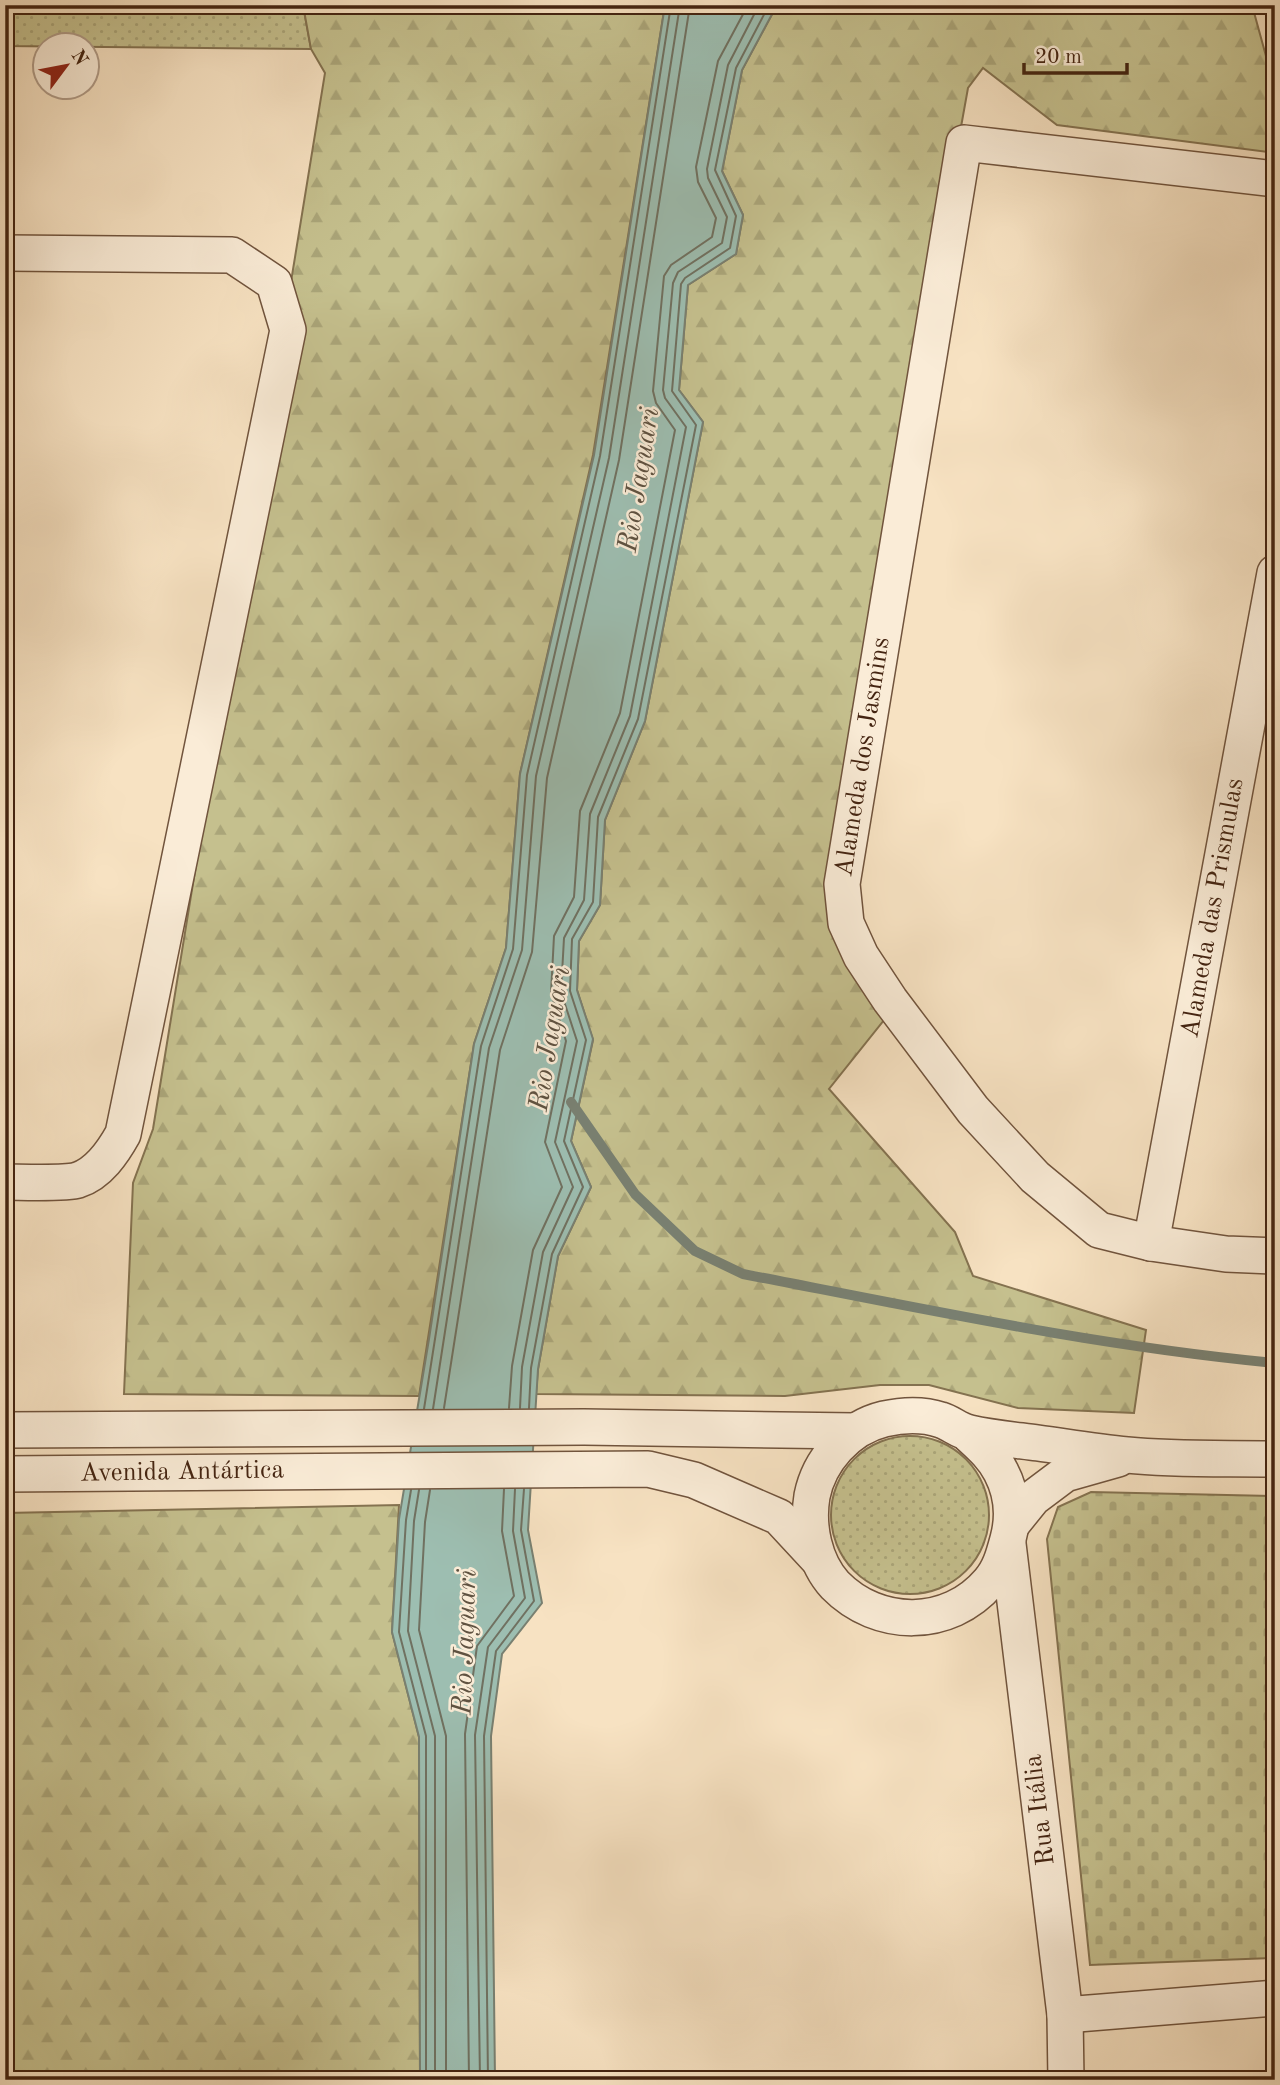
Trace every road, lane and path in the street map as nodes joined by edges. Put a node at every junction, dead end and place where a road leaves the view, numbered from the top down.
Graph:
1 (1275, 179) edge
2 (5, 253) edge
3 (1275, 573) edge
4 (5, 1182) edge
5 (1151, 1243) junction
6 (1275, 1255) edge
7 (5, 1430) edge
8 (855, 1431) junction
9 (967, 1433) junction
10 (1128, 1456) junction
11 (1275, 1459) edge
12 (5, 1474) edge
13 (1010, 1532) junction
14 (817, 1558) junction
15 (1275, 1998) edge
16 (1065, 2015) junction
17 (1066, 2080) edge

1 - 5 street, Alameda dos Jasmins
2 - 4 street
3 - 5 street, Alameda das Prismulas
5 - 6 street, Alameda dos Jasmins
7 - 8 street, Avenida Antártica
8 - 9 street
8 - 14 street
9 - 10 street
9 - 13 street
10 - 11 street
10 - 13 street
12 - 14 street, Avenida Antártica
13 - 14 street
13 - 16 street, Rua Itália
15 - 16 street
16 - 17 street, Rua Itália

